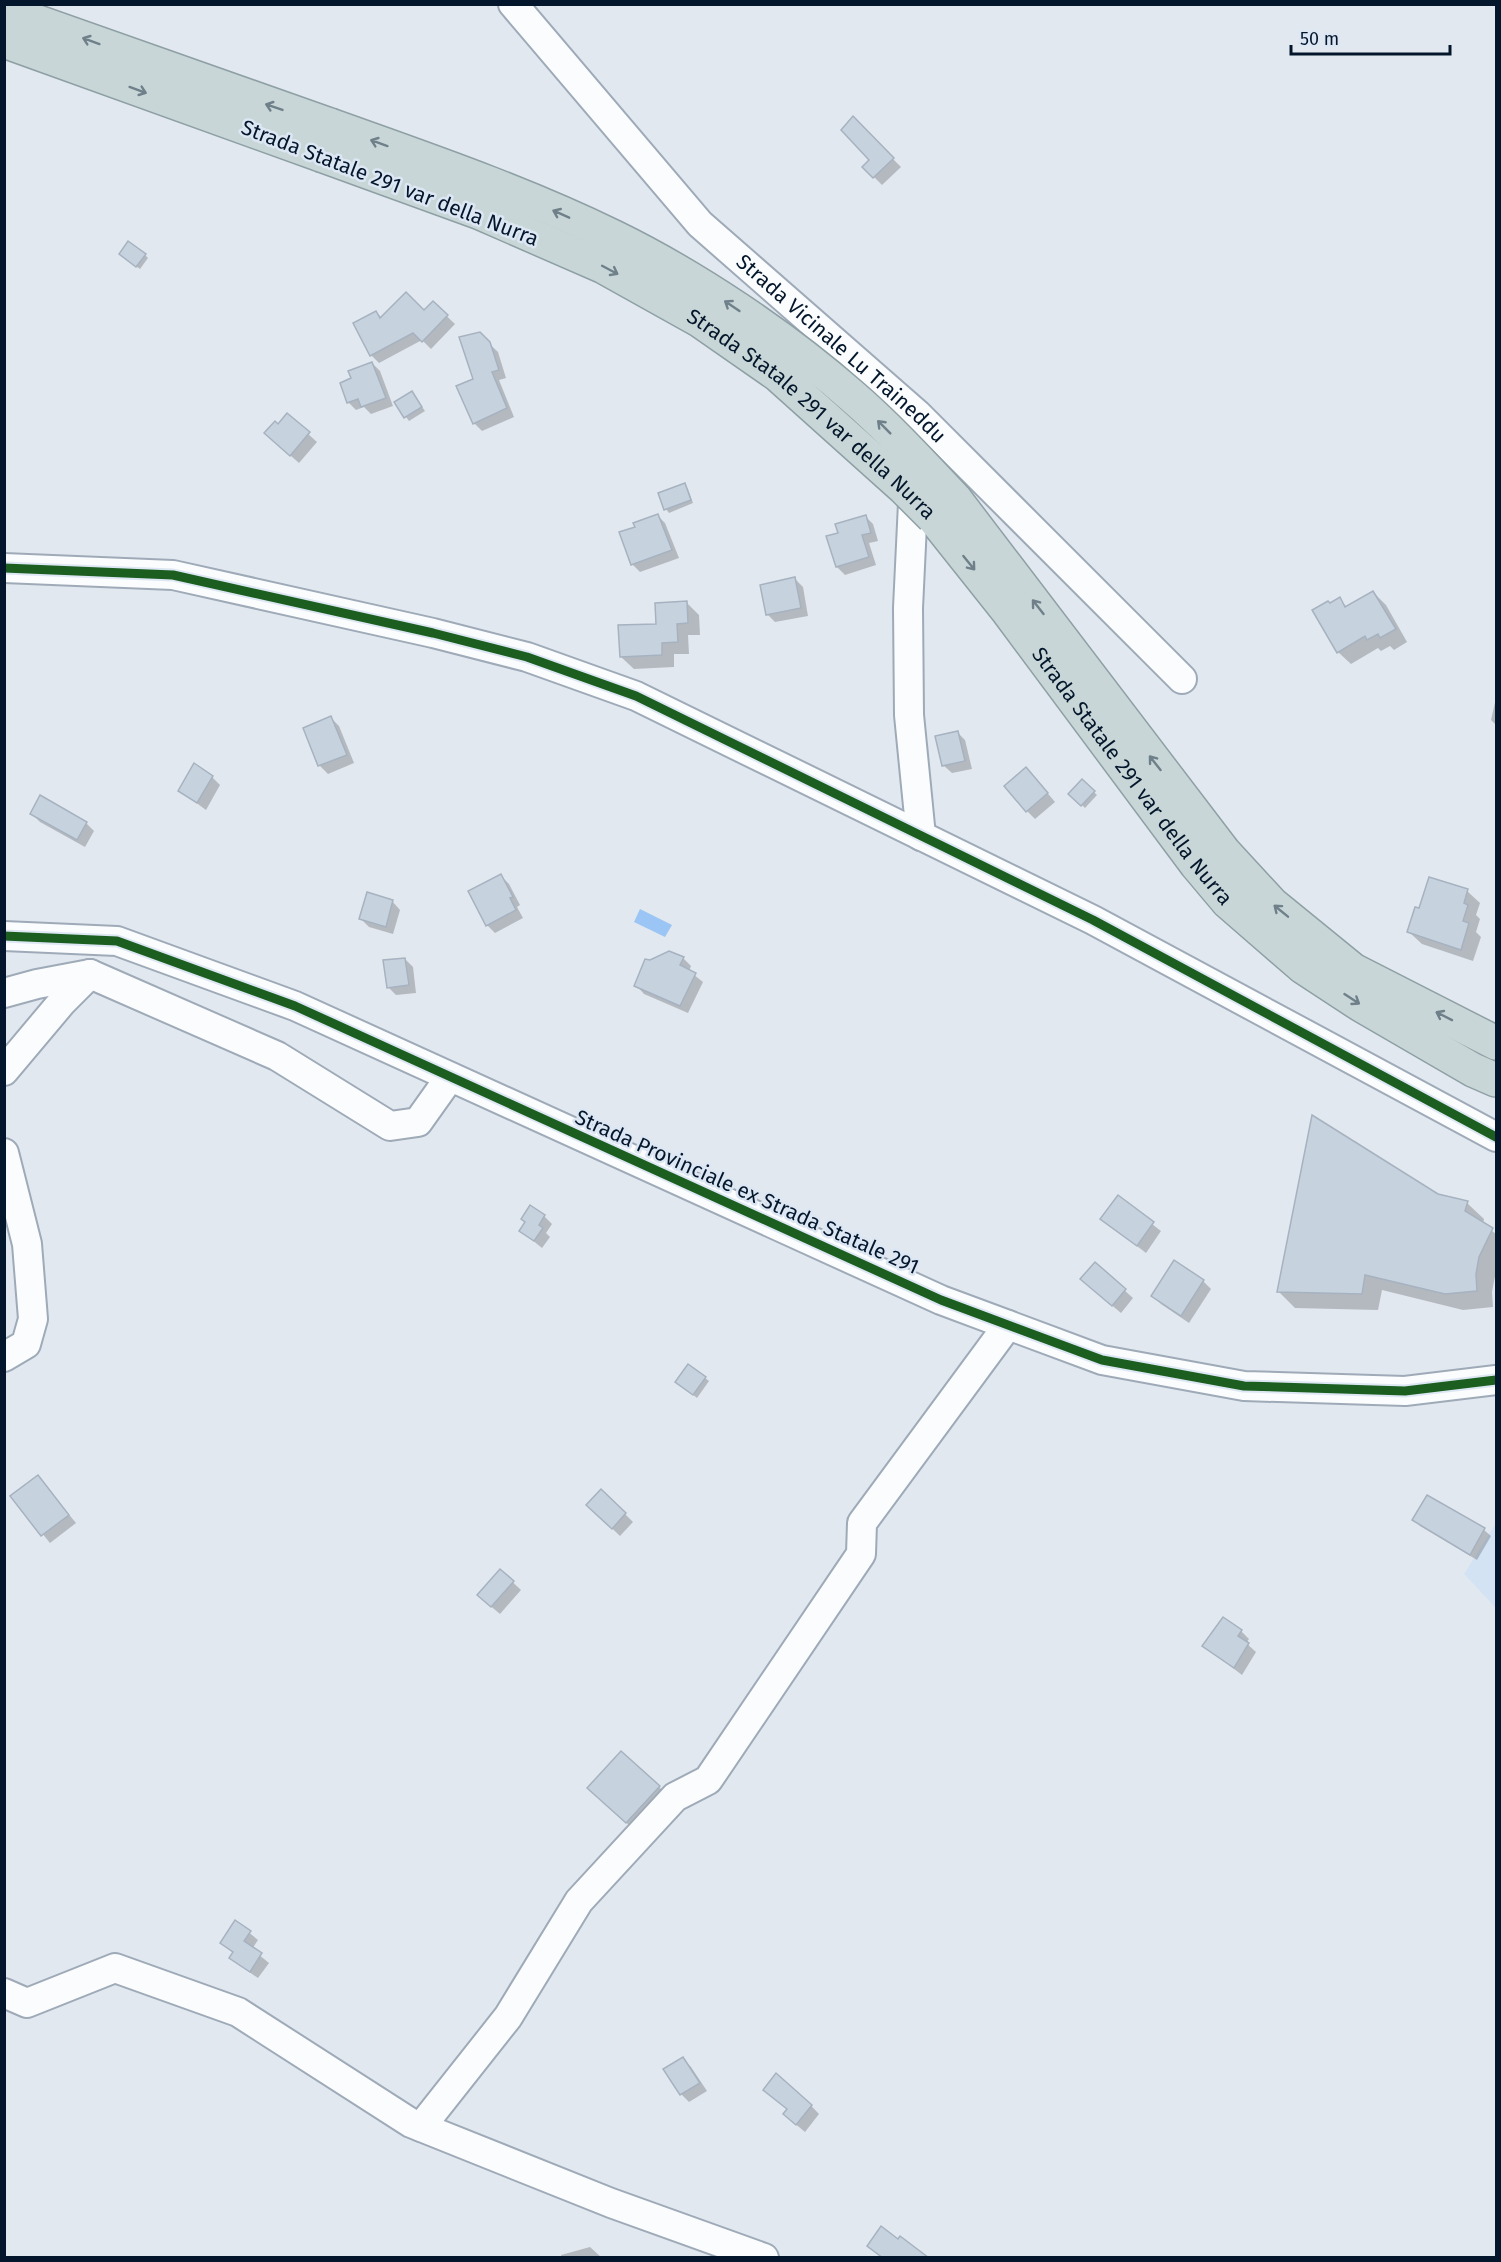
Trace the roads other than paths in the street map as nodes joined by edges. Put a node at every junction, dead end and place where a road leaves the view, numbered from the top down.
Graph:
1 (513, 4) edge
2 (4, 10) edge
3 (4, 41) edge
4 (326, 140) junction
5 (917, 414) junction
6 (944, 508) junction
7 (4, 568) edge
8 (1182, 679) dead end
9 (921, 836) junction
10 (4, 936) edge
11 (90, 974) junction
12 (4, 993) edge
13 (1497, 1043) edge
14 (4, 1071) edge
15 (450, 1077) junction
16 (1497, 1080) edge
17 (1497, 1137) edge
18 (4, 1153) edge
19 (1008, 1325) junction
20 (4, 1357) edge
21 (1497, 1380) edge
22 (4, 1993) edge
23 (421, 2127) junction
24 (764, 2258) edge

1 - 5 street, Strada Vicinale Lu Traineddu
4 -> 2 highway, Strada Statale 291 var della Nurra
3 -> 4 highway, Strada Statale 291 var della Nurra
4 - 6 highway, Strada Statale 291 var della Nurra, bridge
5 - 8 street, Strada Vicinale Lu Traineddu
5 - 9 street
13 -> 6 highway, Strada Statale 291 var della Nurra
6 -> 16 highway, Strada Statale 291 var della Nurra
7 - 9 street
9 - 17 street
10 - 15 street, Strada Provinciale ex Strada Statale 291
11 - 12 street
11 - 14 street
11 - 15 street
15 - 19 street, Strada Provinciale ex Strada Statale 291
18 - 20 street
19 - 21 street, Strada Provinciale ex Strada Statale 291
19 - 23 street
22 - 23 street
23 - 24 street

